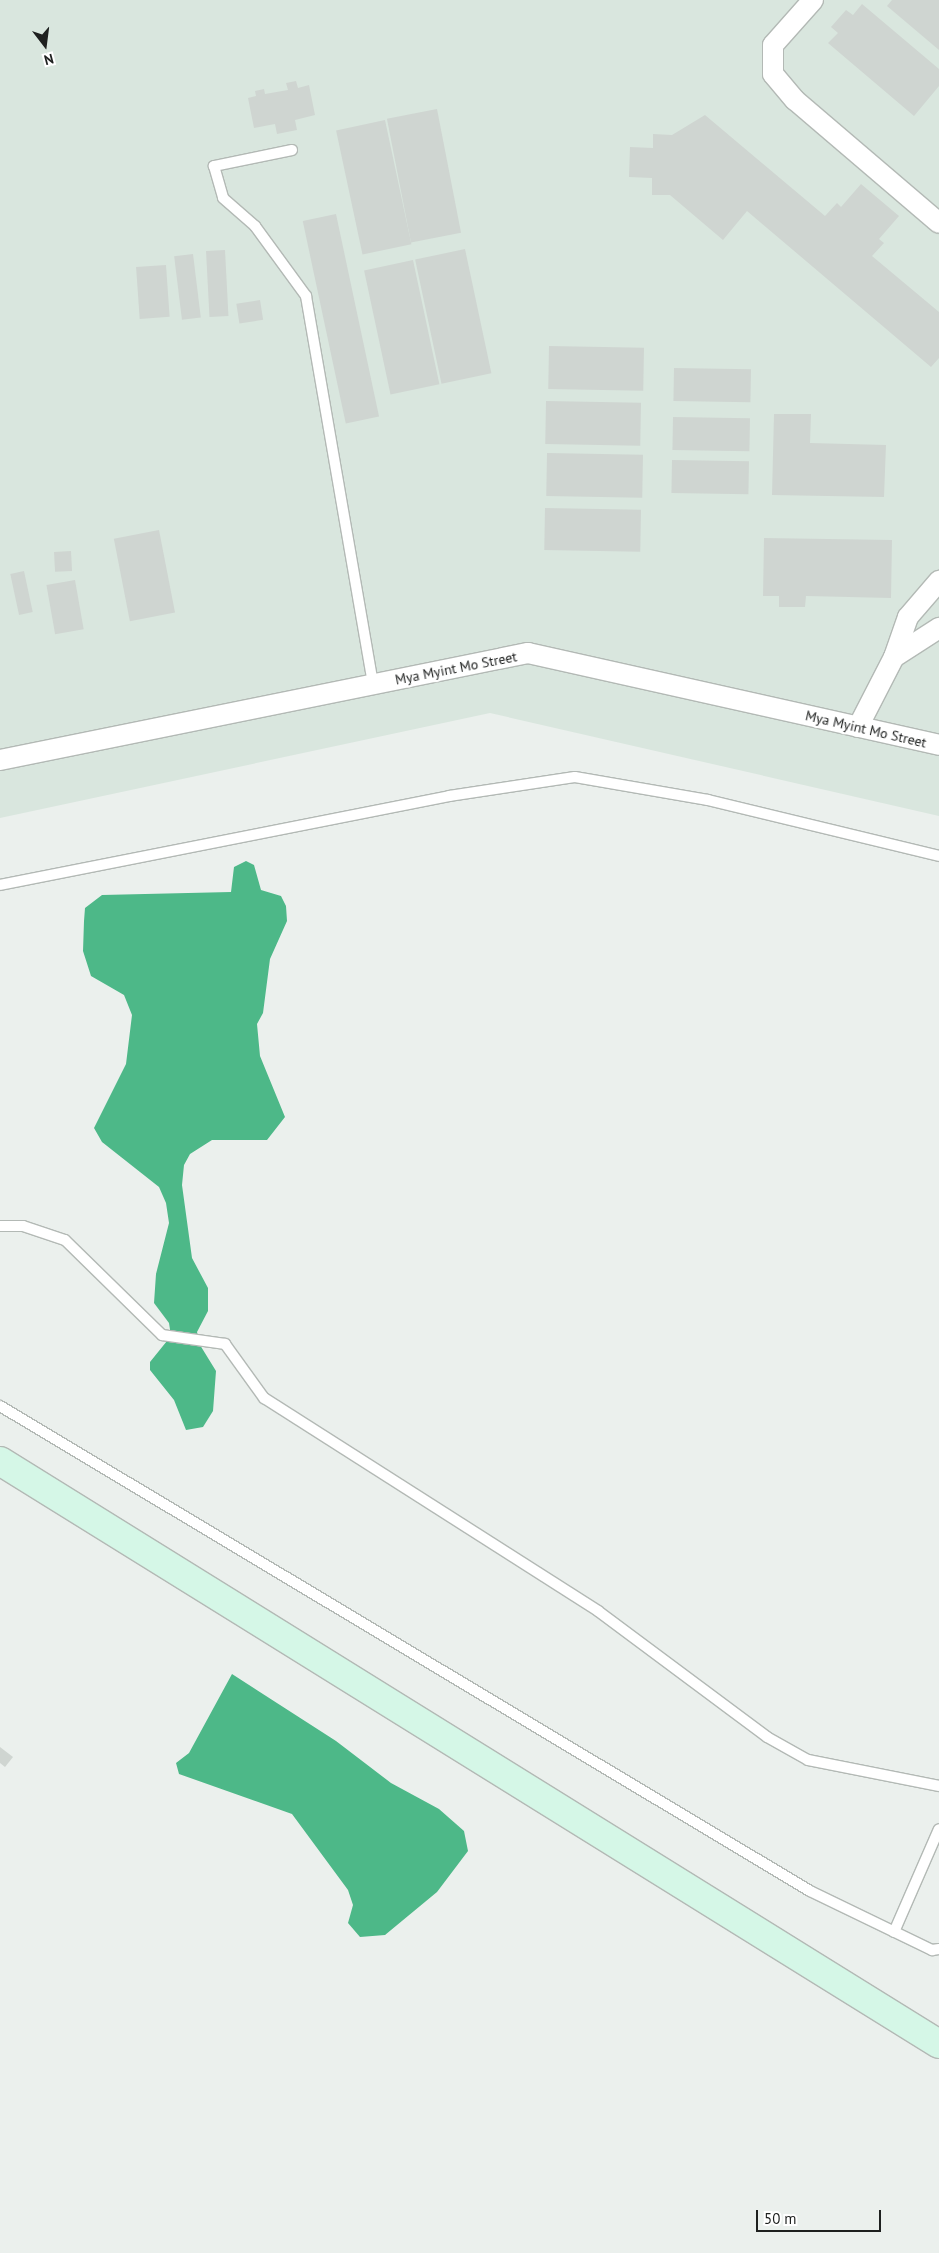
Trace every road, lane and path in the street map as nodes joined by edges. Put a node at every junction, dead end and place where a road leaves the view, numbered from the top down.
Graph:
1 (813, 0) edge
2 (292, 150) dead end
3 (939, 222) edge
4 (939, 581) edge
5 (939, 628) edge
6 (894, 657) junction
7 (373, 685) junction
8 (858, 727) junction
9 (939, 745) edge
10 (0, 760) edge
11 (939, 856) edge
12 (0, 886) edge
13 (0, 1226) edge
14 (0, 1406) edge
15 (0, 1461) edge
16 (939, 1786) edge
17 (939, 1829) edge
18 (894, 1932) junction
19 (939, 1949) edge
20 (939, 2044) edge

1 - 3 street
2 - 7 lane
4 - 6 street
5 - 6 street
6 - 8 street
7 - 8 street, Mya Myint Mo Street
7 - 10 street, Mya Myint Mo Street
8 - 9 street, Mya Myint Mo Street
11 - 12 lane
13 - 16 lane
14 - 18 lane
15 - 20 main road
17 - 18 lane
18 - 19 lane

